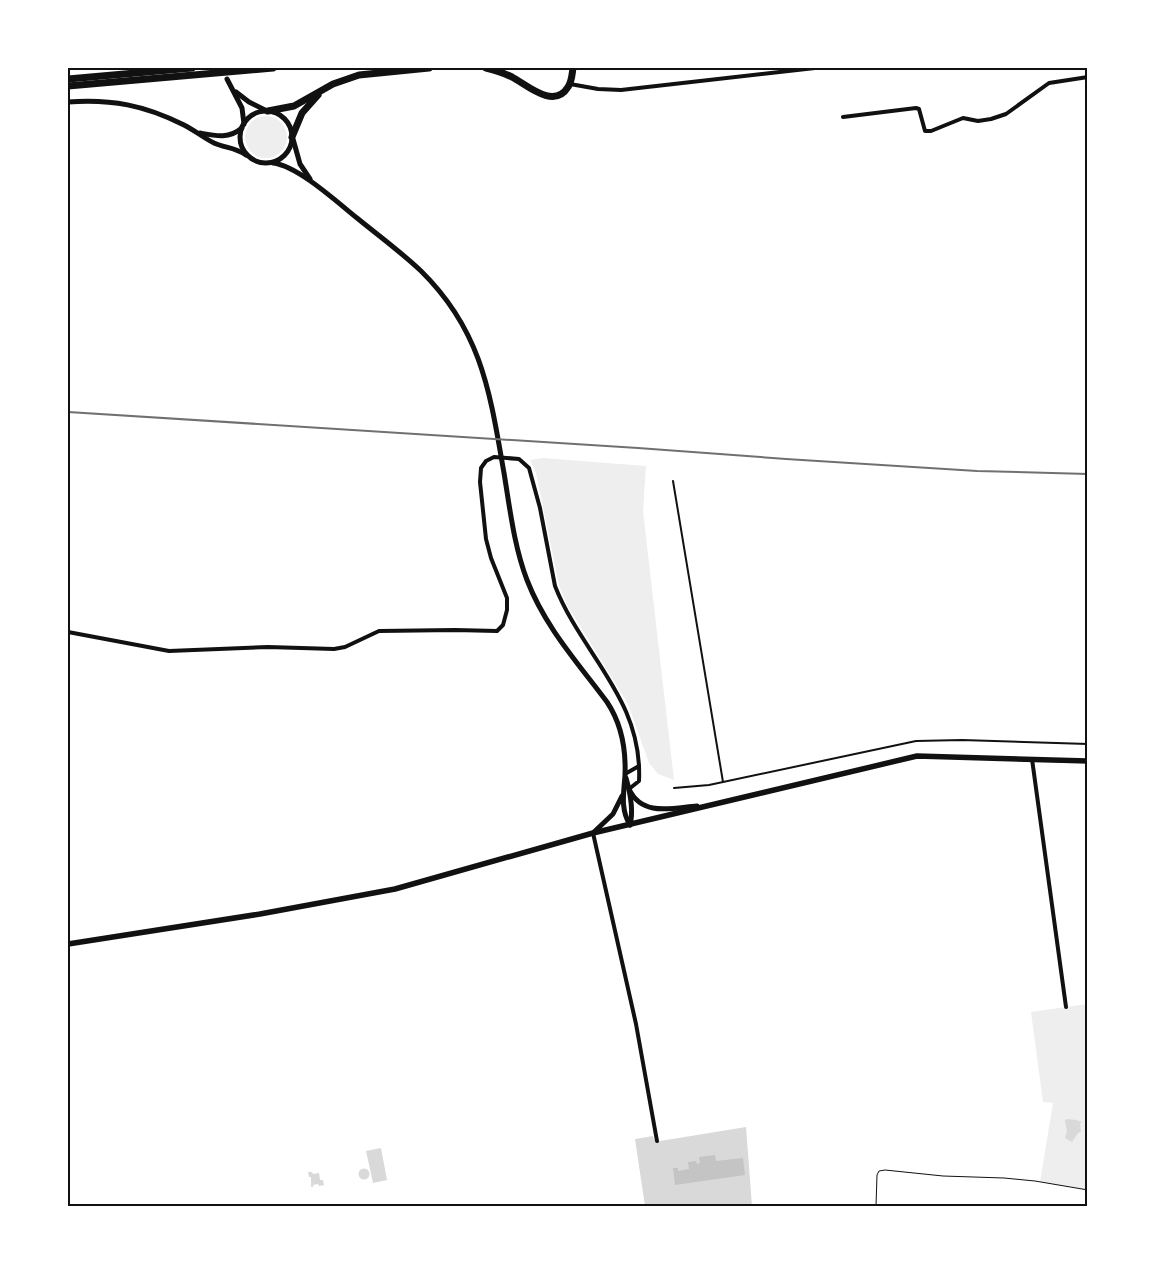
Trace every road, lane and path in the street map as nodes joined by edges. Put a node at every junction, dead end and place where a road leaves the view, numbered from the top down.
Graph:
1 (192, 68) edge
2 (273, 68) edge
3 (429, 68) edge
4 (486, 68) edge
5 (815, 68) edge
6 (572, 70) edge
7 (1088, 77) edge
8 (68, 78) edge
9 (227, 78) dead end
10 (570, 84) junction
11 (68, 86) edge
12 (234, 90) junction
13 (322, 90) junction
14 (68, 102) edge
15 (268, 111) junction
16 (843, 117) dead end
17 (243, 126) junction
18 (200, 133) junction
19 (292, 137) junction
20 (246, 155) junction
21 (273, 163) junction
22 (315, 185) junction
23 (673, 481) dead end
24 (68, 632) edge
25 (1088, 744) edge
26 (1032, 760) junction
27 (1088, 761) edge
28 (639, 766) junction
29 (625, 774) junction
30 (723, 782) junction
31 (674, 788) dead end
32 (629, 789) junction
33 (623, 793) junction
34 (713, 805) junction
35 (630, 824) junction
36 (593, 833) junction
37 (68, 944) edge
38 (1066, 1007) dead end
39 (657, 1141) dead end
40 (1088, 1190) edge
41 (876, 1206) edge

1 - 8 highway
2 - 11 highway
3 - 13 highway
4 - 10 highway
5 - 10 street
6 - 10 highway
7 - 16 street
9 - 12 street
12 - 15 street
12 - 17 street
13 - 15 highway
13 - 19 highway
14 - 18 street
15 - 17 street
15 - 19 street
17 - 18 street
17 - 20 street
18 - 20 street
19 - 21 street
19 - 22 street
20 - 21 street
21 - 22 street
22 - 29 street
23 - 30 lane
24 - 28 street
25 - 30 lane
26 - 27 main road
26 - 34 main road
26 - 38 street
28 - 29 street
28 - 32 street
29 - 32 street
29 - 33 street
30 - 31 lane
32 - 34 street
32 - 35 street
33 - 35 street
33 - 36 street
34 - 35 main road
35 - 36 main road
36 - 37 main road
36 - 39 street
40 - 41 path

